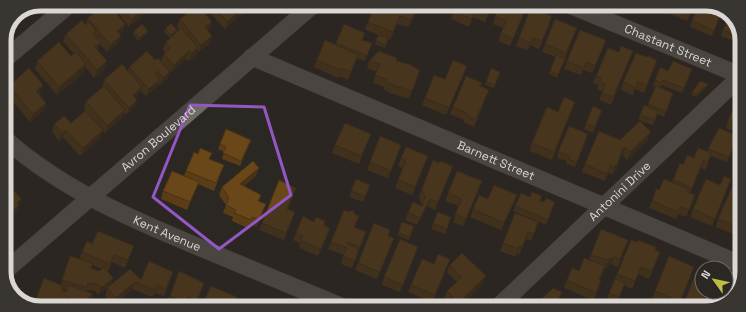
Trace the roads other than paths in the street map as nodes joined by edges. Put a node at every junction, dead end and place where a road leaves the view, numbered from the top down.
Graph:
1 (62, 11) edge
2 (306, 11) edge
3 (584, 11) edge
4 (11, 54) edge
5 (252, 57) junction
6 (735, 74) edge
7 (735, 82) edge
8 (11, 143) edge
9 (89, 197) junction
10 (603, 207) junction
11 (735, 262) edge
12 (11, 266) edge
13 (328, 301) edge
14 (504, 301) edge

1 - 4 street
2 - 5 street, Avron Boulevard
3 - 6 street, Chastant Street
5 - 9 street, Avron Boulevard
5 - 10 street, Barnett Street
7 - 10 street, Antonini Drive
8 - 9 street, Kent Avenue
9 - 12 street, Avron Boulevard
9 - 13 street, Kent Avenue
10 - 11 street, Barnett Street
10 - 14 street, Antonini Drive

